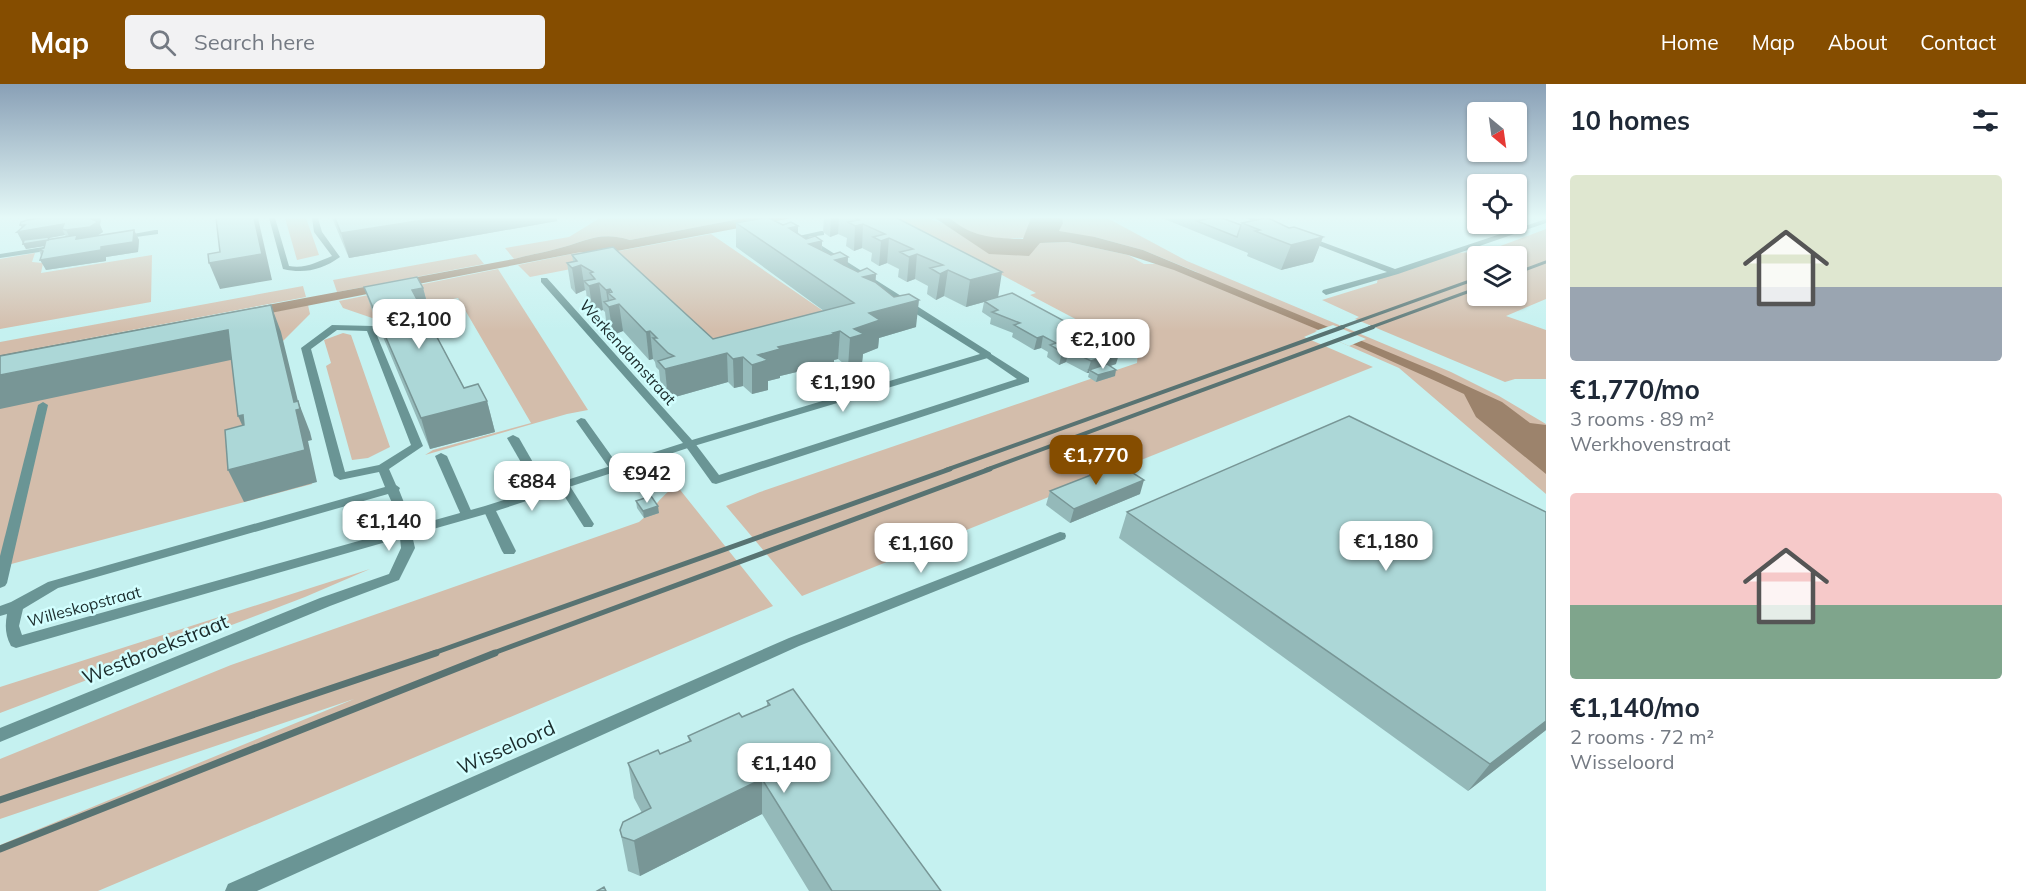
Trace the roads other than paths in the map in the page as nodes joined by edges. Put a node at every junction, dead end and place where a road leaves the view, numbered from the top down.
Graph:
1 (283, 256) edge
2 (335, 256) edge
3 (831, 256) edge
4 (1351, 256) edge
5 (1444, 256) edge
6 (1395, 272) junction
7 (544, 280) dead end
8 (1326, 292) dead end
9 (988, 355) junction
10 (43, 405) dead end
11 (581, 421) dead end
12 (513, 438) dead end
13 (690, 444) junction
14 (441, 456) dead end
15 (383, 468) junction
16 (616, 470) junction
17 (564, 486) junction
18 (394, 488) junction
19 (544, 492) junction
20 (489, 509) junction
21 (467, 515) junction
22 (588, 524) dead end
23 (405, 532) junction
24 (1060, 536) dead end
25 (509, 551) dead end
26 (0, 583) edge
27 (16, 606) junction
28 (0, 611) edge
29 (0, 735) edge
30 (235, 891) edge

1 - 2 street
3 - 9 street
4 - 6 street
5 - 6 street
6 - 8 street
7 - 13 street, Werkendamstraat
9 - 13 street
9 - 13 street, Werkendamstraat
10 - 26 street
11 - 16 street
12 - 19 street
13 - 16 street, Willeskopstraat
14 - 21 street
15 - 15 street
15 - 18 street
16 - 17 street, Willeskopstraat
17 - 19 street, Willeskopstraat
17 - 22 street
18 - 23 street
18 - 27 street, Willeskopstraat
19 - 20 street, Willeskopstraat
20 - 21 street, Willeskopstraat
20 - 25 street
21 - 23 street, Willeskopstraat
23 - 27 street, Willeskopstraat
23 - 29 street, Westbroekstraat
24 - 30 street, Wisseloord
27 - 28 street

